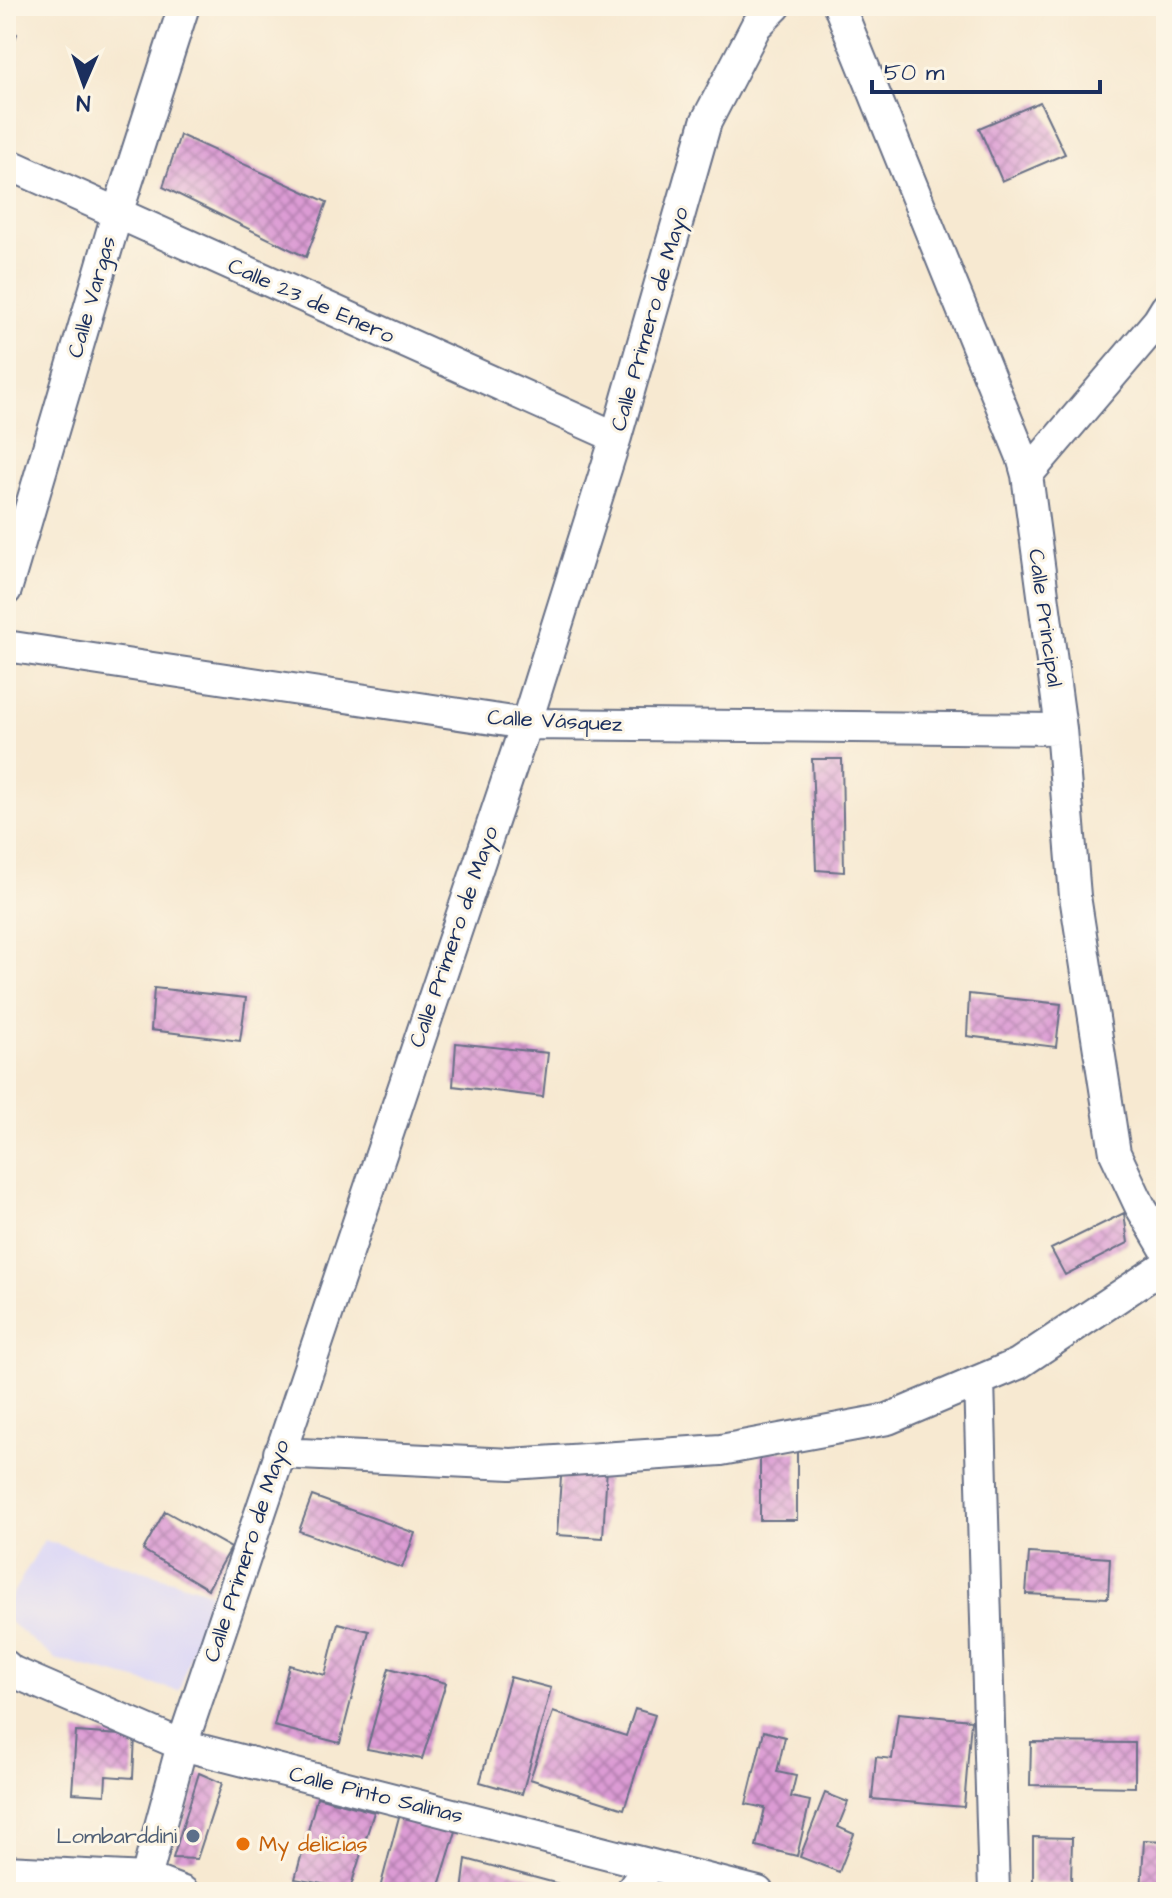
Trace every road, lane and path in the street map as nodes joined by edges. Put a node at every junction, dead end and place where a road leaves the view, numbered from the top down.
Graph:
1 (184, 6) edge
2 (776, 6) edge
3 (839, 6) edge
4 (6, 163) edge
5 (117, 214) junction
6 (1163, 318) edge
7 (616, 437) junction
8 (1027, 475) junction
9 (6, 590) edge
10 (6, 646) edge
11 (526, 724) junction
12 (1061, 729) junction
13 (1166, 1250) edge
14 (1166, 1265) edge
15 (979, 1381) junction
16 (279, 1453) junction
17 (6, 1666) edge
18 (182, 1745) junction
19 (650, 1866) junction
20 (6, 1871) edge
21 (146, 1878) junction
22 (183, 1892) edge
23 (630, 1892) edge
24 (758, 1892) edge
25 (994, 1892) edge

1 - 5 street, Calle Vargas
2 - 7 street, Calle Primero de Mayo
3 - 8 street, Calle Principal
4 - 5 street, Calle 23 de Enero
5 - 7 street, Calle 23 de Enero
5 - 9 street, Calle Vargas
6 - 8 street
7 - 11 street, Calle Primero de Mayo
8 - 12 street, Calle Principal
10 - 11 street, Calle Vásquez
11 - 12 street, Calle Vásquez
11 - 16 street, Calle Primero de Mayo
12 - 13 street, Calle Principal
14 - 15 street
15 - 16 street
15 - 25 street
16 - 18 street, Calle Primero de Mayo
17 - 18 street, Calle Pinto Salinas
18 - 19 street, Calle Pinto Salinas
18 - 21 street, Calle Primero de Mayo
19 - 23 street
19 - 24 street, Calle Pinto Salinas
20 - 21 street
21 - 22 street

